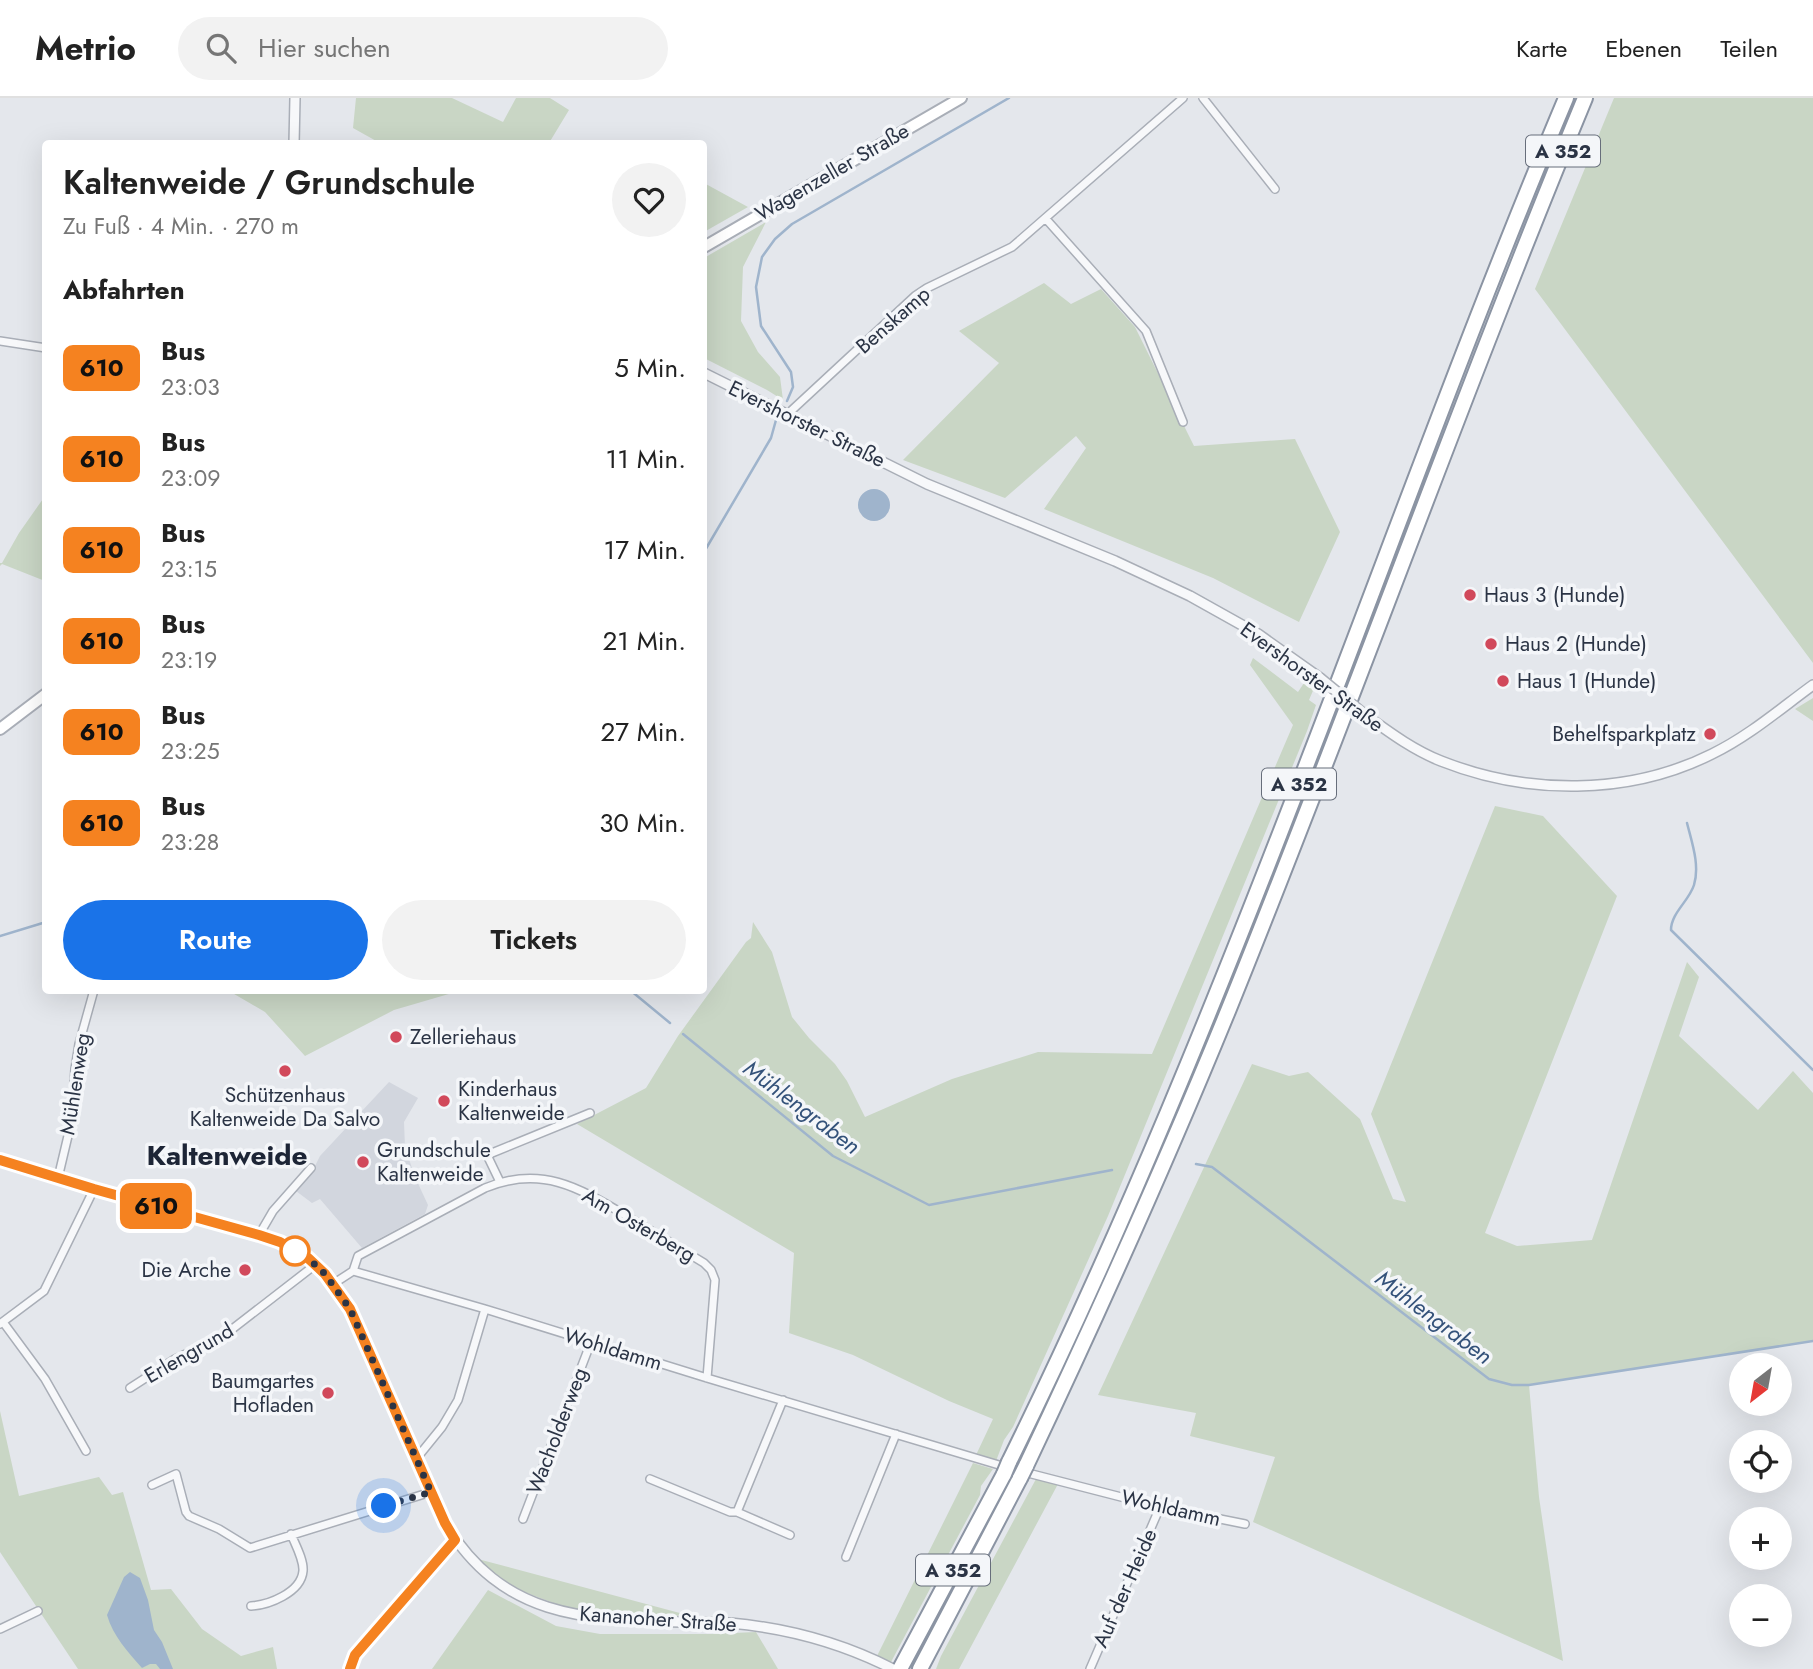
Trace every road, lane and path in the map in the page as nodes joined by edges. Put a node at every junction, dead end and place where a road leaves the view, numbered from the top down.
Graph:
1 (295, 98) edge
2 (961, 98) edge
3 (1184, 98) edge
4 (1203, 98) edge
5 (1566, 98) edge
6 (1585, 98) edge
7 (294, 140) edge
8 (1275, 189) dead end
9 (1046, 219) junction
10 (707, 245) edge
11 (0, 341) edge
12 (42, 347) edge
13 (707, 375) edge
14 (789, 416) junction
15 (1183, 422) dead end
16 (1813, 685) edge
17 (42, 697) edge
18 (0, 729) edge
19 (93, 994) edge
20 (590, 1112) dead end
21 (0, 1160) edge
22 (311, 1168) dead end
23 (58, 1178) junction
24 (500, 1182) junction
25 (94, 1189) junction
26 (259, 1235) junction
27 (315, 1265) junction
28 (353, 1271) junction
29 (333, 1284) junction
30 (485, 1309) junction
31 (1, 1323) edge
32 (591, 1342) junction
33 (706, 1378) junction
34 (130, 1388) dead end
35 (783, 1401) junction
36 (896, 1434) junction
37 (86, 1451) dead end
38 (416, 1459) junction
39 (650, 1479) dead end
40 (152, 1485) dead end
41 (431, 1492) junction
42 (1160, 1507) junction
43 (737, 1512) junction
44 (523, 1519) dead end
45 (1245, 1524) dead end
46 (291, 1534) junction
47 (790, 1535) dead end
48 (455, 1540) junction
49 (846, 1557) dead end
50 (251, 1606) dead end
51 (38, 1611) dead end
52 (0, 1629) edge
53 (899, 1668) edge
54 (350, 1669) edge
55 (920, 1669) edge
56 (1090, 1669) edge

1 - 7 street
2 - 10 main road, Wagenzeller Straße
3 - 9 street, Benskamp
4 - 8 street
5 - 53 highway, A 352
6 - 55 highway, A 352
9 - 14 street, Benskamp
9 - 15 street
11 - 12 street
13 - 14 street, Evershorster Straße
14 - 16 street, Evershorster Straße, bridge
17 - 18 main road
19 - 23 street, Mühlenweg
20 - 24 street
21 - 23 street, Kananoher Straße
22 - 26 street
23 - 25 street, Kananoher Straße
24 - 28 street, Am Osterberg
24 - 33 street, Am Osterberg
25 - 26 street, Kananoher Straße
25 - 31 street
26 - 27 street, Kananoher Straße
27 - 29 street, Kananoher Straße
27 - 34 street, Erlengrund
28 - 29 street
28 - 30 street, Wohldamm
29 - 38 street, Kananoher Straße
30 - 32 street, Wohldamm
30 - 38 street
31 - 37 street
32 - 33 street, Wohldamm
32 - 44 street, Wacholderweg
33 - 35 street, Wohldamm
35 - 36 street, Wohldamm
35 - 43 street
36 - 42 street, Wohldamm
36 - 49 street
38 - 41 street, Kananoher Straße
39 - 43 street
40 - 46 street
41 - 46 street
41 - 48 street, Kananoher Straße
42 - 45 street, Wohldamm
42 - 56 street, Auf der Heide
43 - 47 street
46 - 50 street
48 - 53 street, Kananoher Straße
48 - 54 street
51 - 52 street

